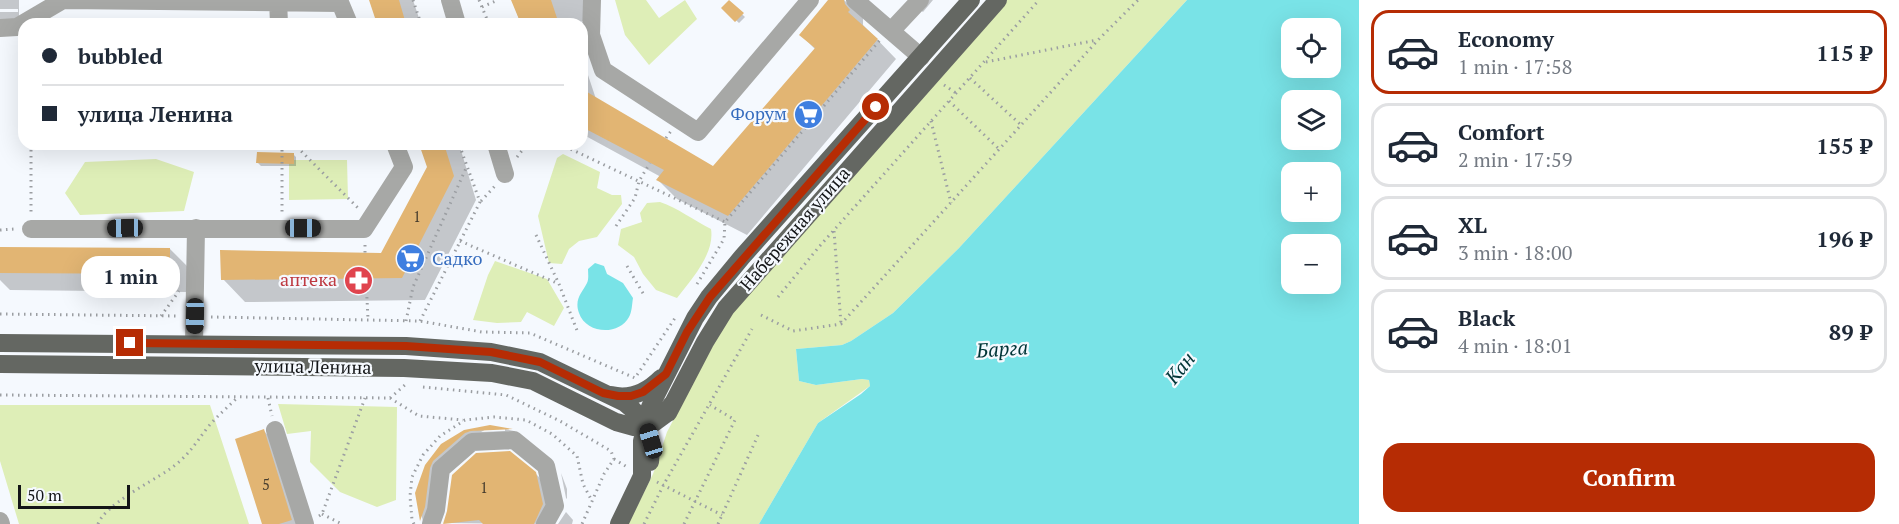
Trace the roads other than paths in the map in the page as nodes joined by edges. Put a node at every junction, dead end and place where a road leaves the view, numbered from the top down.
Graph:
1 (450, 0) edge
2 (592, 0) edge
3 (810, 0) edge
4 (855, 0) edge
5 (920, 0) edge
6 (972, 0) edge
7 (998, 0) edge
8 (278, 1) edge
9 (340, 1) edge
10 (32, 18) edge
11 (279, 18) edge
12 (347, 18) edge
13 (455, 18) edge
14 (18, 26) edge
15 (0, 28) edge
16 (887, 28) junction
17 (921, 57) junction
18 (936, 69) junction
19 (397, 150) edge
20 (498, 150) edge
21 (505, 174) dead end
22 (196, 228) junction
23 (31, 229) road end
24 (0, 343) edge
25 (195, 344) junction
26 (0, 364) edge
27 (666, 374) junction
28 (603, 393) junction
29 (672, 404) junction
30 (616, 422) junction
31 (645, 426) junction
32 (275, 430) dead end
33 (646, 463) junction
34 (310, 521) edge
35 (431, 524) edge
36 (545, 524) edge
37 (619, 524) edge

1 - 13 street
2 - 3 street
4 - 16 street
5 - 16 street
6 - 17 main road, Набережная улица
7 - 18 main road, Набережная улица
8 - 9 street
8 - 10 street
8 - 11 street
9 - 12 street
14 - 15 street
16 - 17 street
17 - 18 main road
17 - 27 main road, Набережная улица
18 - 29 main road, Набережная улица
19 - 22 street
20 - 21 street
22 - 23 street
22 - 25 street
24 - 25 main road, улица Ленина
25 - 28 main road, улица Ленина
26 - 30 main road, улица Ленина
27 - 28 main road, улица Ленина
27 - 31 main road, Набережная улица
28 - 31 main road, улица Ленина
29 - 31 main road
29 - 33 main road, Набережная улица
30 - 31 main road, улица Ленина
30 - 33 main road, улица Ленина
31 - 33 main road, Набережная улица
32 - 34 street
33 - 37 main road, Набережная улица
35 - 36 street

